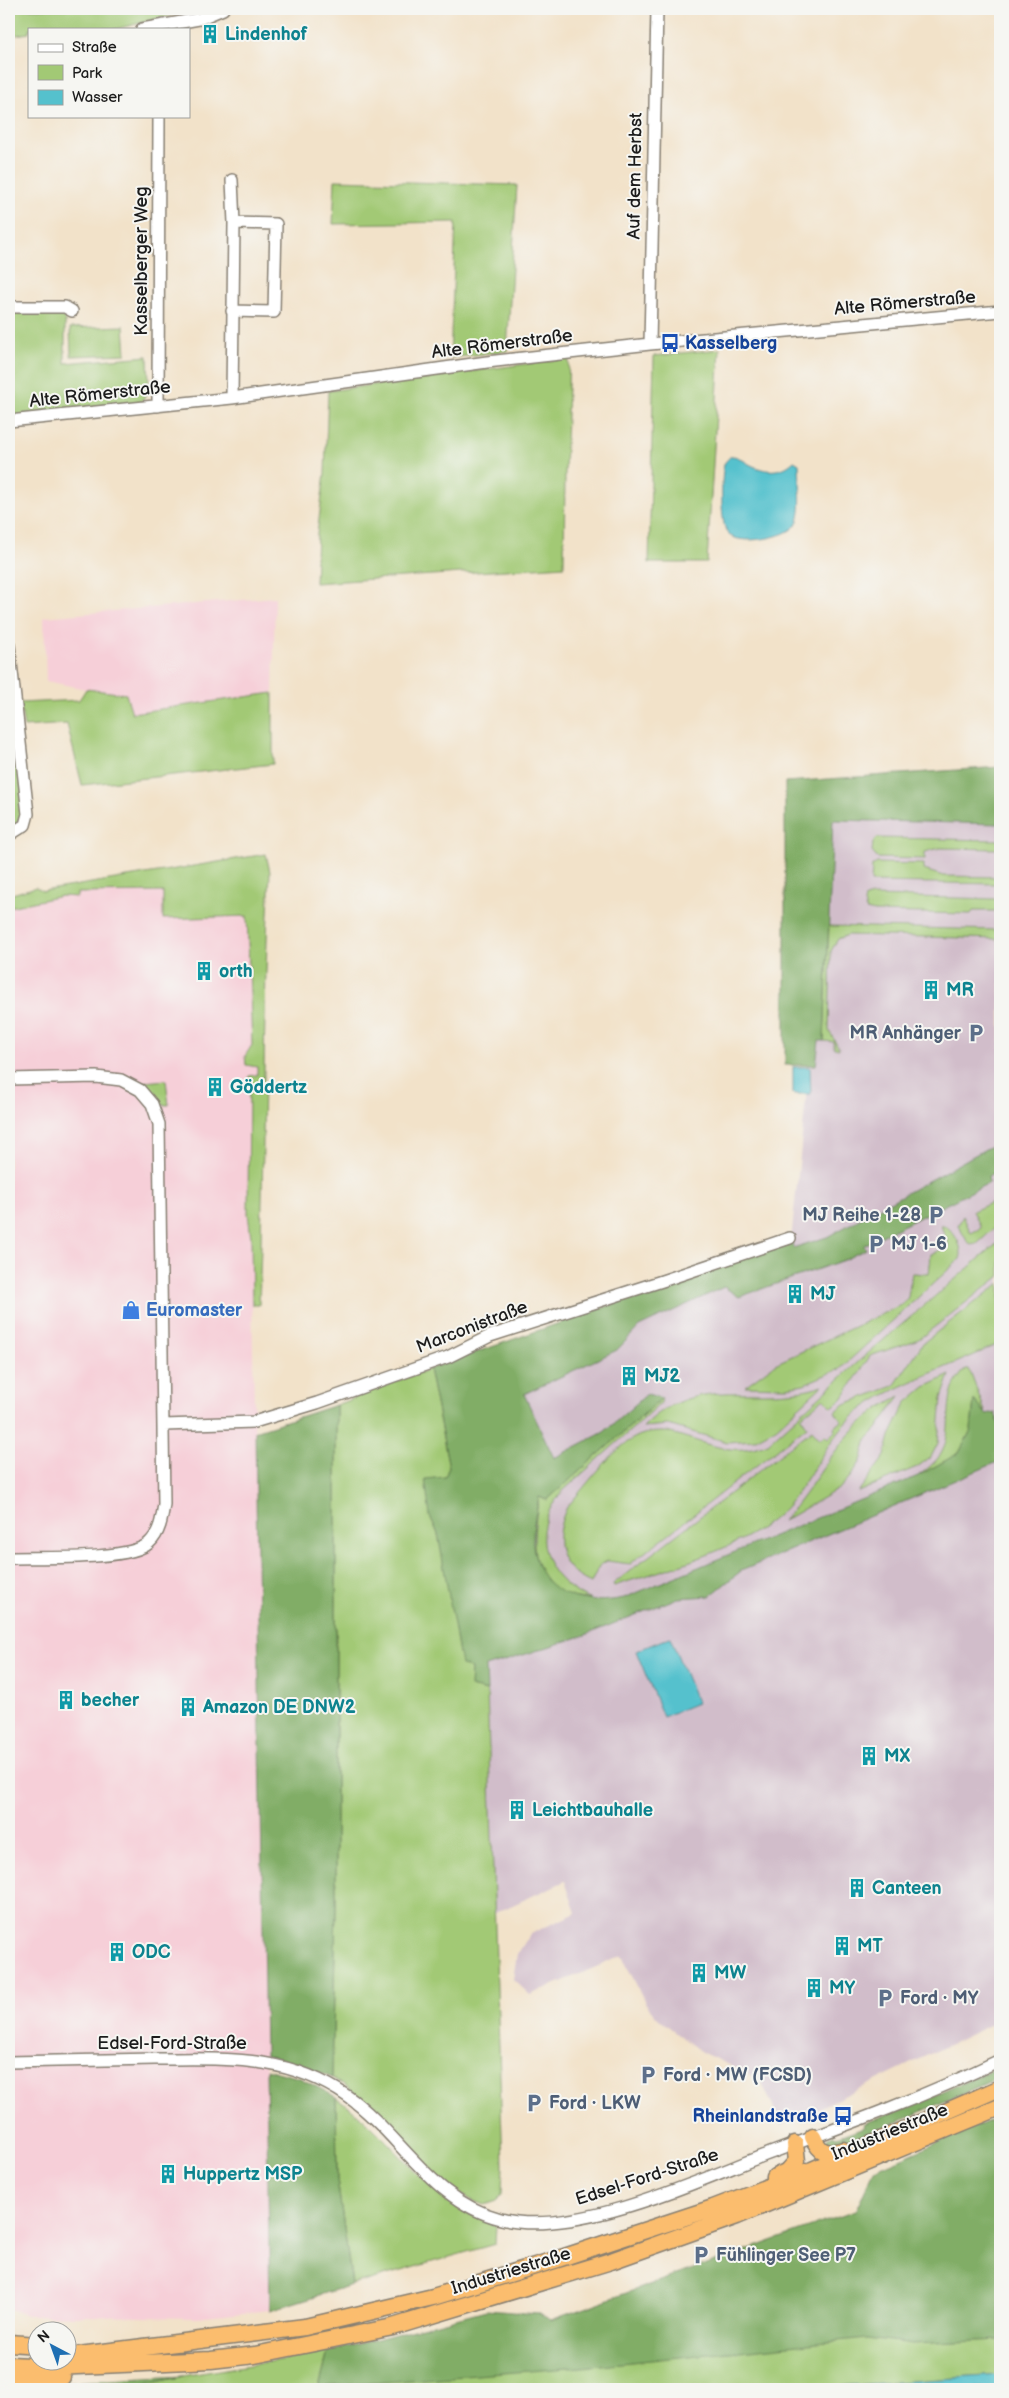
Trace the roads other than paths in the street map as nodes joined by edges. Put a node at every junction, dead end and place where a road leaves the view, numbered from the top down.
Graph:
1 (223, 9) edge
2 (657, 9) edge
3 (148, 28) edge
4 (159, 118) edge
5 (232, 180) dead end
6 (234, 223) junction
7 (9, 307) edge
8 (72, 311) dead end
9 (232, 311) junction
10 (1000, 311) edge
11 (650, 344) junction
12 (232, 398) junction
13 (158, 406) junction
14 (9, 421) edge
15 (9, 645) edge
16 (9, 835) edge
17 (9, 1079) edge
18 (790, 1238) dead end
19 (164, 1426) junction
20 (9, 1558) edge
21 (1000, 2060) edge
22 (9, 2062) edge
23 (1000, 2088) edge
24 (1000, 2107) edge
25 (898, 2133) junction
26 (813, 2137) junction
27 (795, 2144) junction
28 (713, 2208) junction
29 (9, 2343) edge
30 (28, 2344) edge
31 (78, 2348) edge
32 (122, 2351) junction
33 (9, 2355) edge
34 (28, 2356) edge
35 (78, 2356) edge
36 (211, 2360) junction
37 (9, 2365) edge
38 (9, 2377) edge

1 - 3 street
2 - 11 street, Auf dem Herbst
4 - 13 street, Kasselberger Weg
5 - 6 street
6 - 9 street
6 - 9 street
7 - 8 street
9 - 12 street
10 - 11 street, Alte Römerstraße
11 - 12 street, Alte Römerstraße
12 - 13 street, Alte Römerstraße
13 - 14 street, Alte Römerstraße
15 - 16 street
17 - 19 street
18 - 19 street, Marconistraße
19 - 20 street
21 - 26 street, Edsel-Ford-Straße
22 - 27 street, Edsel-Ford-Straße
23 - 25 highway, Industriestraße
24 - 36 highway, Industriestraße
25 - 26 highway
25 - 28 highway, Industriestraße
26 - 27 street, Edsel-Ford-Straße
27 - 28 highway
28 - 32 highway, Industriestraße
29 - 30 highway
31 - 32 highway
32 - 35 highway, Industriestraße
33 - 34 highway
36 - 37 highway, Industriestraße
36 - 38 highway

